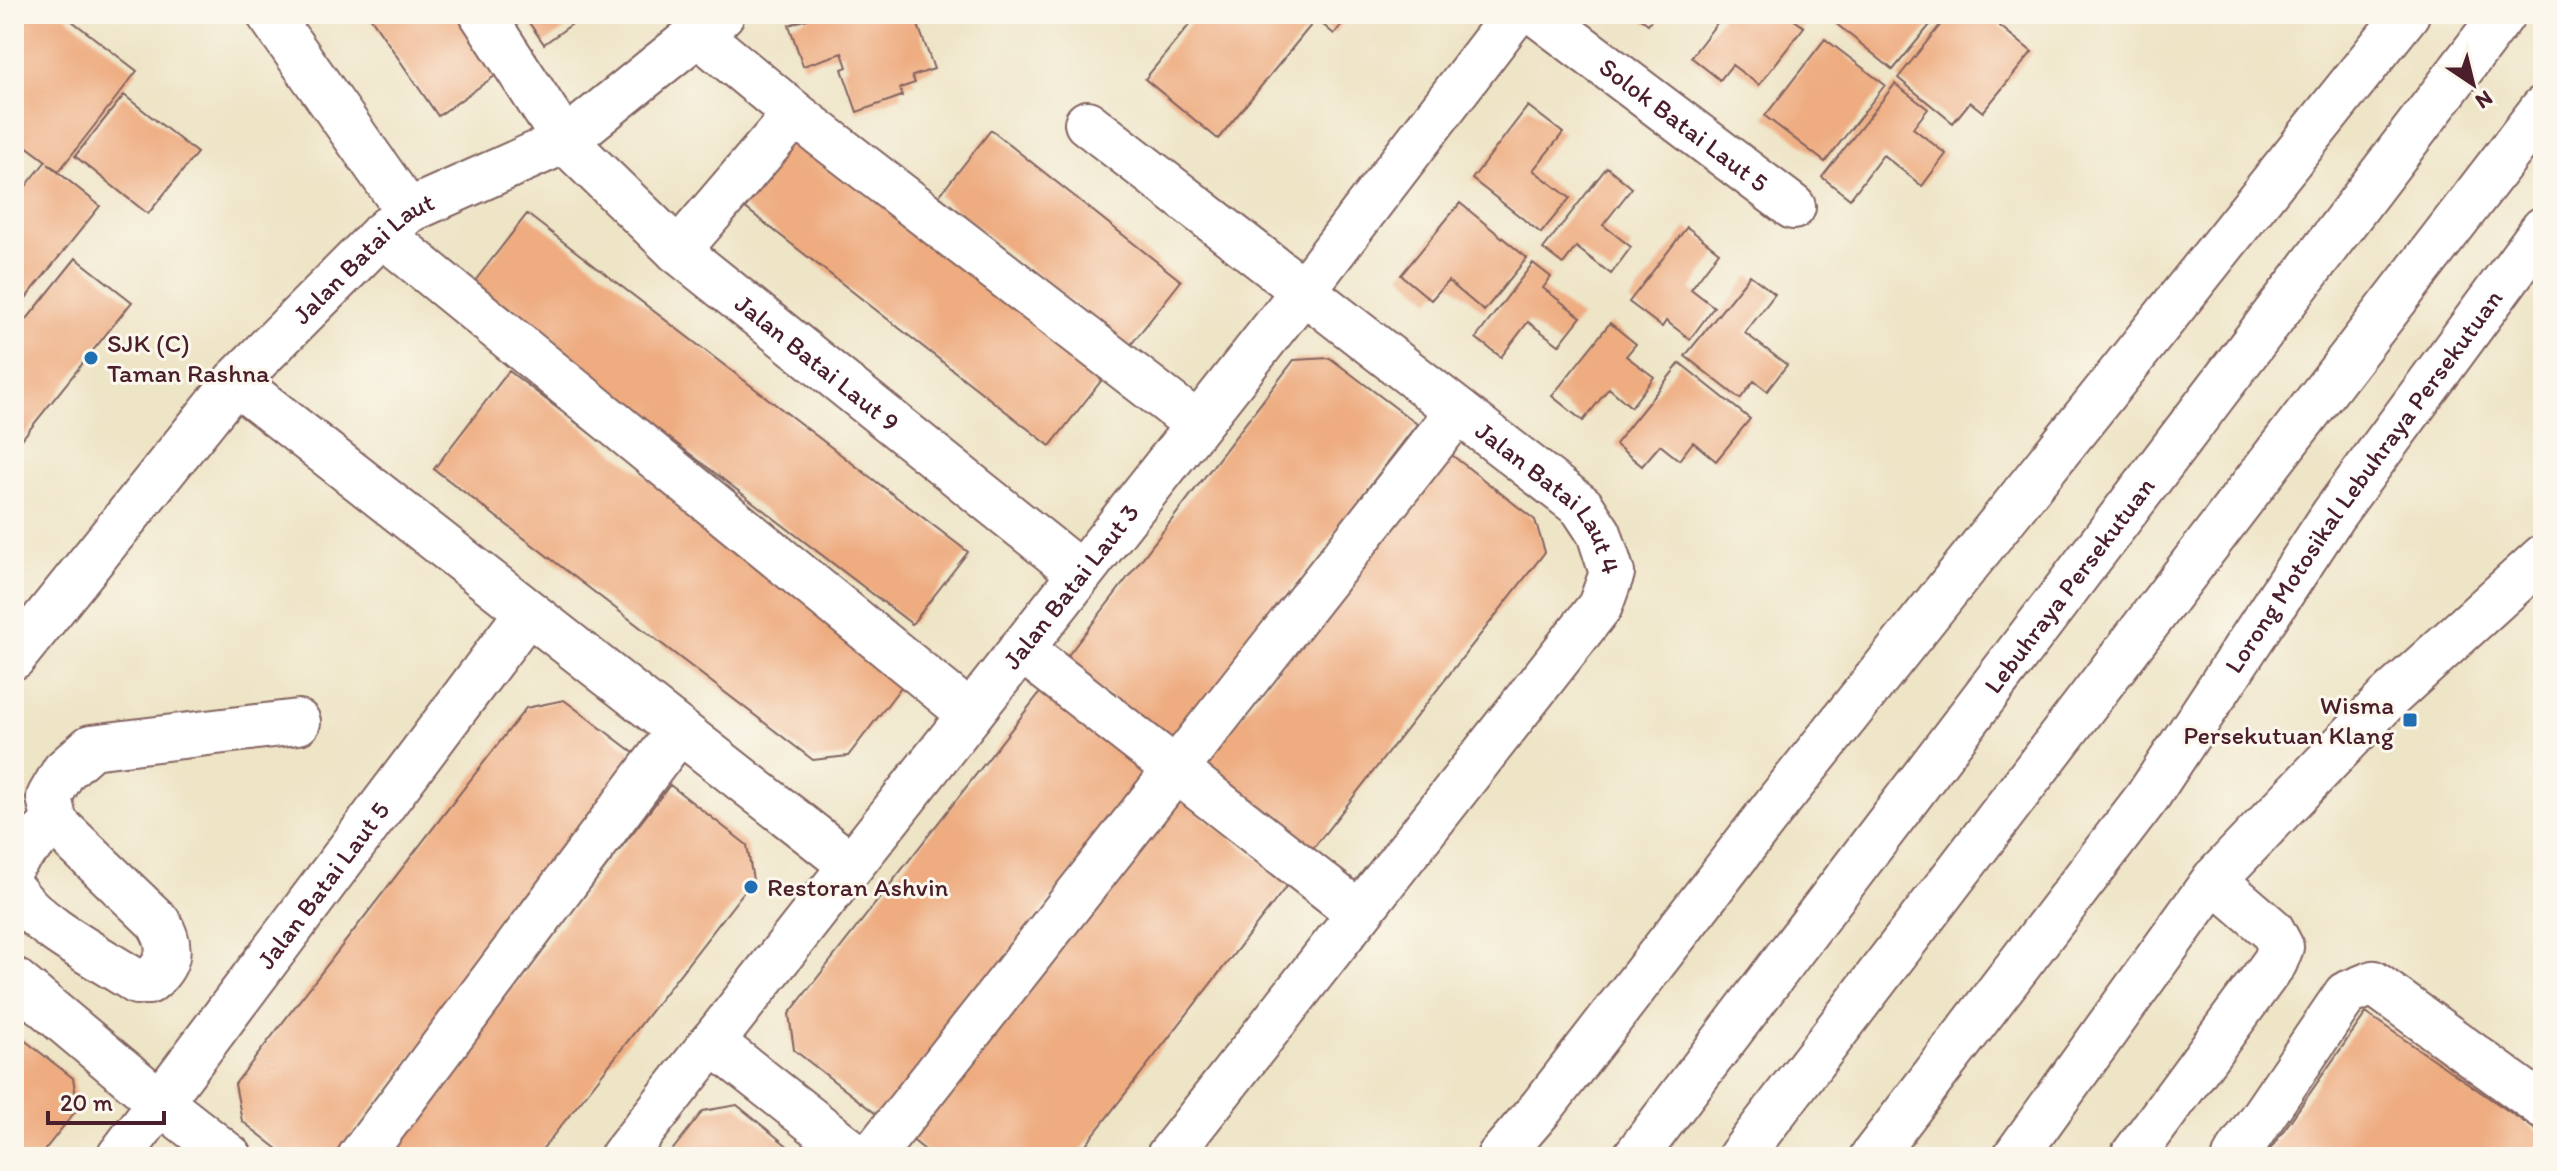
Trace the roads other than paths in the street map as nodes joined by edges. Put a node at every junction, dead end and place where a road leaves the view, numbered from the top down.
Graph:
1 (269, 14) edge
2 (482, 14) edge
3 (1515, 14) edge
4 (1537, 14) edge
5 (2407, 14) edge
6 (2503, 14) edge
7 (710, 20) edge
8 (2543, 108) edge
9 (795, 114) junction
10 (1087, 123) dead end
11 (565, 141) junction
12 (1793, 207) dead end
13 (395, 223) junction
14 (2543, 229) edge
15 (678, 251) junction
16 (1303, 291) junction
17 (235, 382) junction
18 (1458, 411) junction
19 (1197, 424) junction
20 (1080, 573) junction
21 (2535, 578) edge
22 (527, 613) junction
23 (1021, 649) junction
24 (14, 657) edge
25 (970, 714) junction
26 (298, 722) dead end
27 (679, 731) junction
28 (1176, 770) junction
29 (55, 823) junction
30 (14, 862) edge
31 (851, 865) junction
32 (2214, 880) junction
33 (14, 892) edge
34 (1359, 913) junction
35 (14, 980) edge
36 (712, 1042) junction
37 (160, 1102) junction
38 (2543, 1106) edge
39 (1635, 1155) edge
40 (119, 1157) edge
41 (230, 1157) edge
42 (360, 1157) edge
43 (622, 1157) edge
44 (858, 1157) edge
45 (871, 1157) edge
46 (1168, 1157) edge
47 (1499, 1157) edge
48 (1740, 1157) edge
49 (1872, 1157) edge
50 (2015, 1157) edge
51 (2132, 1157) edge
52 (2235, 1157) edge

1 - 13 main road
2 - 11 main road, Jalan Batai Laut 9
3 - 16 main road, Jalan Batai Laut 3
4 - 12 main road, Solok Batai Laut 5
5 - 47 main road
6 - 39 main road, Lebuhraya Persekutuan
7 - 9 main road
7 - 11 main road, Jalan Batai Laut
8 - 48 main road
9 - 15 main road
9 - 19 main road
10 - 16 main road, Jalan Batai Laut 4
11 - 13 main road, Jalan Batai Laut
11 - 15 main road, Jalan Batai Laut 9
13 - 17 main road, Jalan Batai Laut
13 - 25 main road
14 - 49 main road, Lorong Motosikal Lebuhraya Persekutuan
15 - 20 main road, Jalan Batai Laut 9
16 - 18 main road, Jalan Batai Laut 4
16 - 19 main road, Jalan Batai Laut 3
17 - 22 main road
17 - 24 main road, Jalan Batai Laut
18 - 28 main road
18 - 34 main road, Jalan Batai Laut 4
19 - 20 main road, Jalan Batai Laut 3
20 - 23 main road, Jalan Batai Laut 3
21 - 32 main road
22 - 27 main road
22 - 37 main road, Jalan Batai Laut 5
23 - 25 main road, Jalan Batai Laut 3
23 - 28 main road
25 - 31 main road, Jalan Batai Laut 3
26 - 29 main road
27 - 31 main road
27 - 42 main road
28 - 34 main road
28 - 45 main road
29 - 30 main road
29 - 33 main road
31 - 36 main road, Jalan Batai Laut 3
32 - 50 main road
32 - 51 main road
34 - 46 main road, Jalan Batai Laut 4
35 - 37 main road
36 - 43 main road, Jalan Batai Laut 3
36 - 44 main road
37 - 40 main road, Jalan Batai Laut 5
37 - 41 main road
38 - 52 main road

